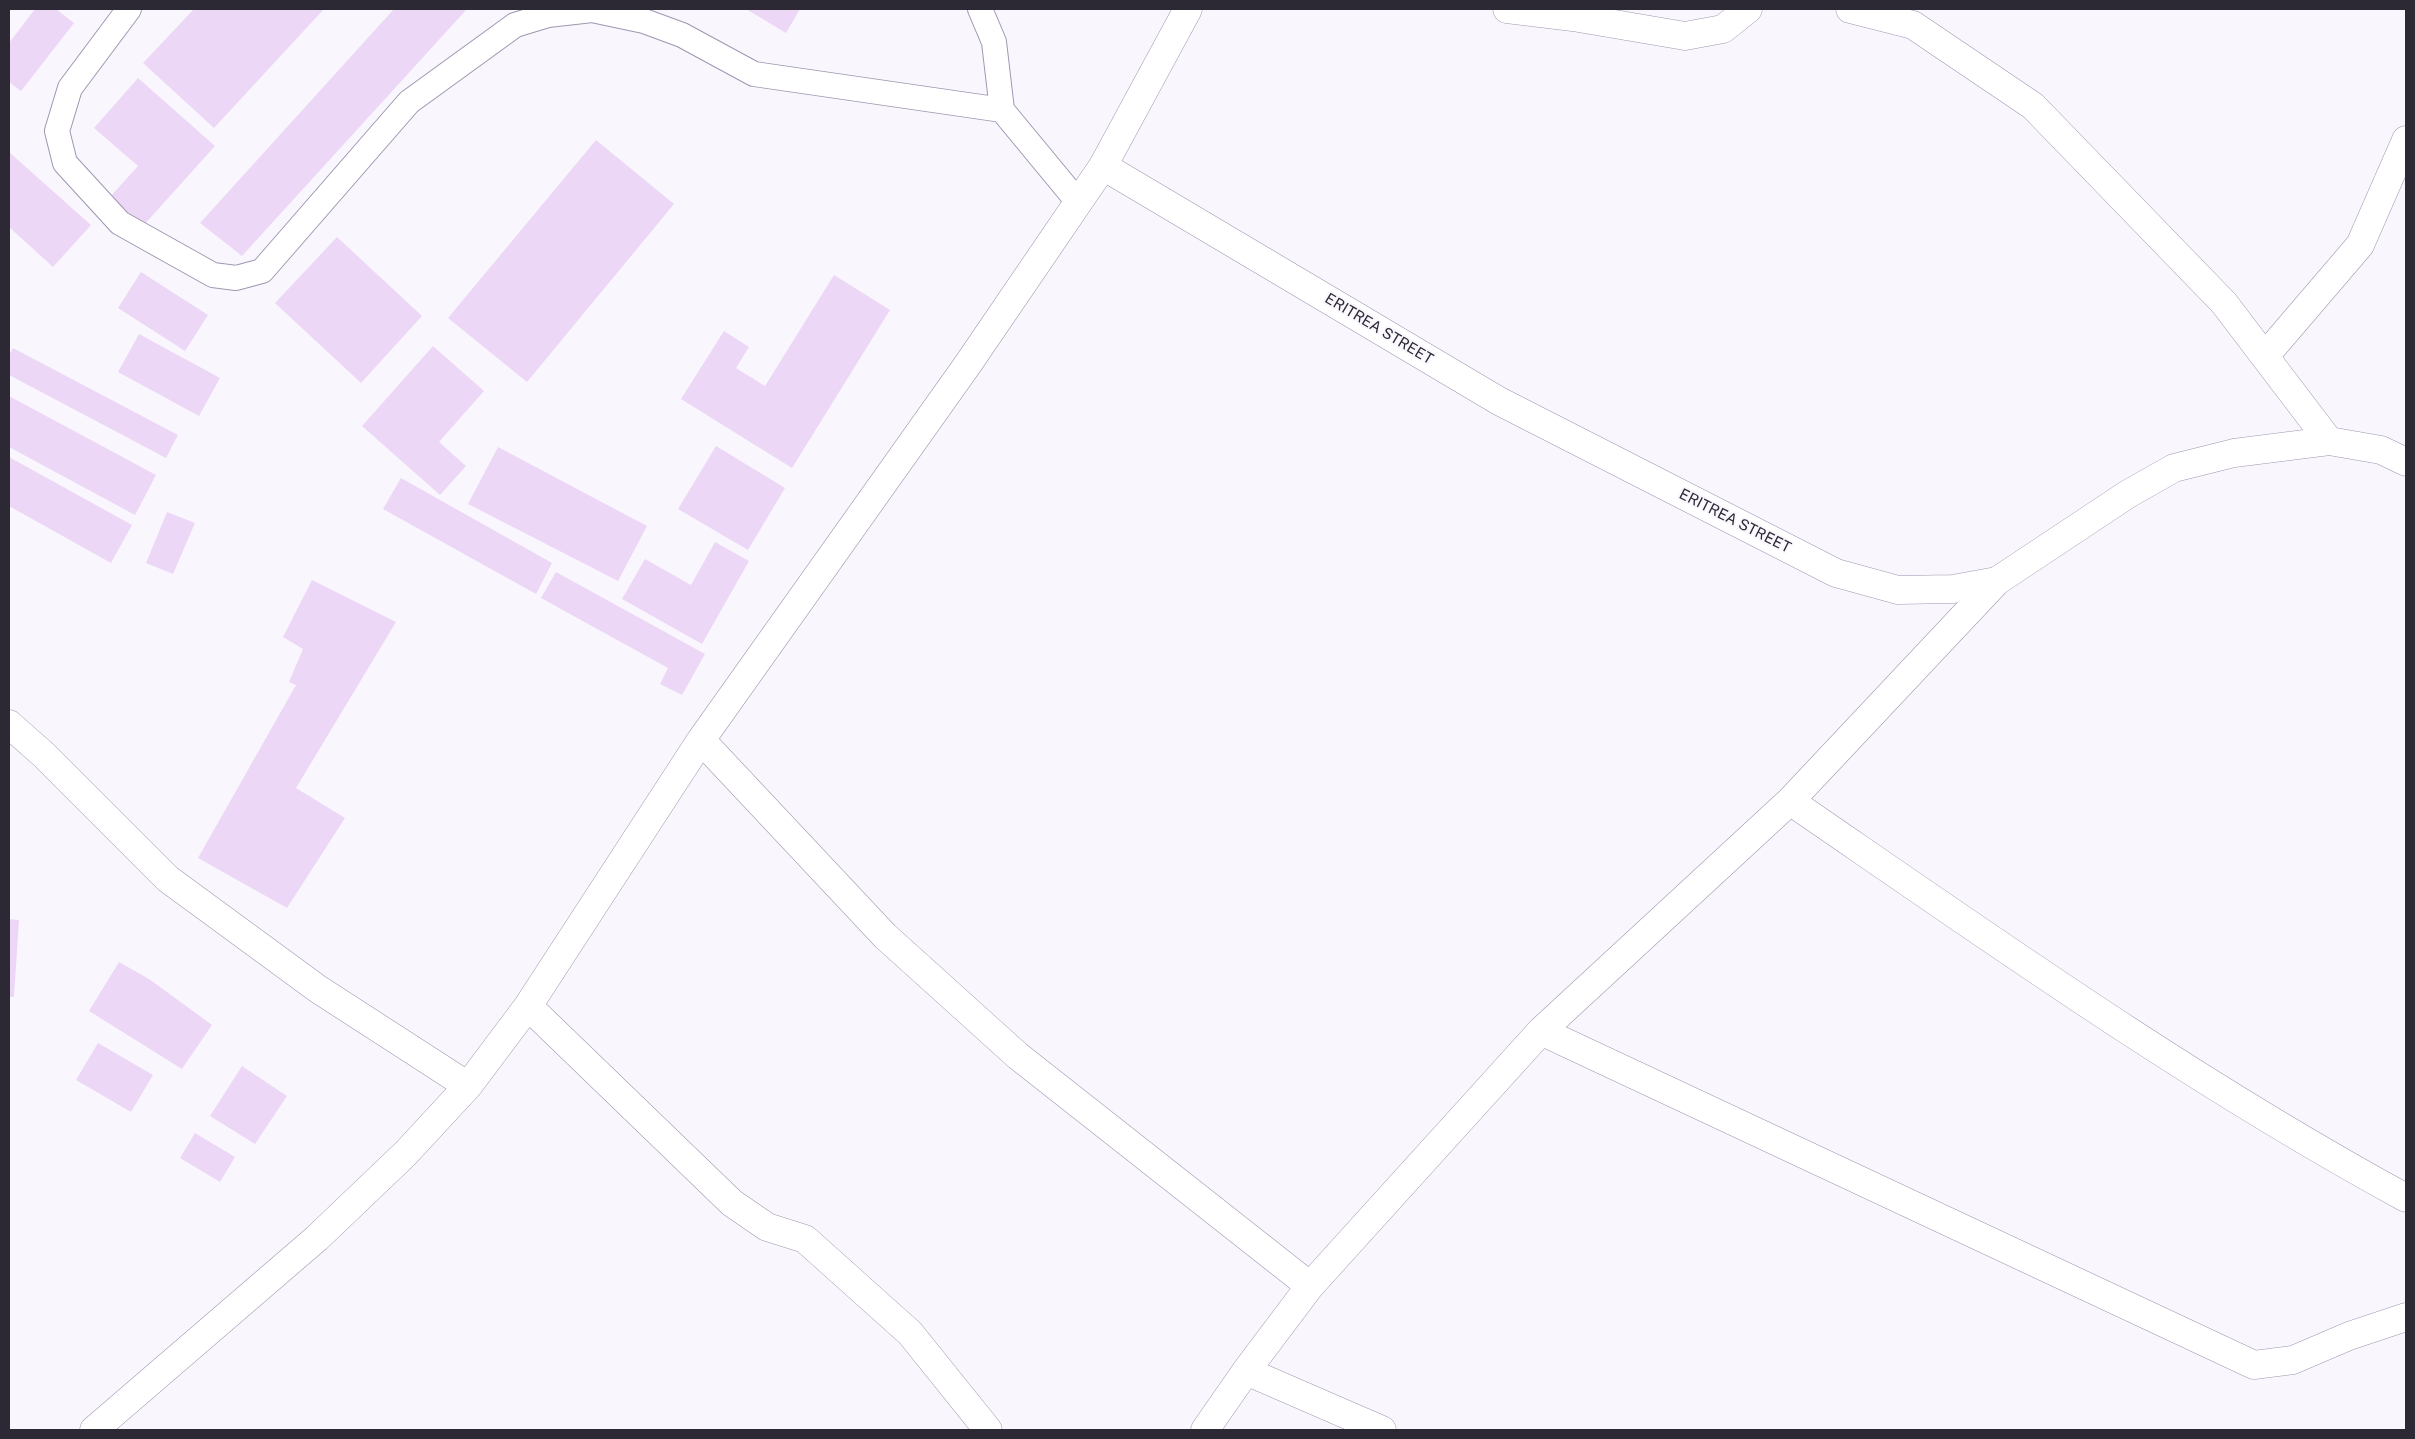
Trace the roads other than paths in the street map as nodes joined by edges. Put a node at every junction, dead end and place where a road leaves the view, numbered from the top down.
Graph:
1 (129, 9) edge
2 (980, 9) edge
3 (1188, 9) edge
4 (1507, 9) edge
5 (1748, 9) edge
6 (1850, 9) edge
7 (1573, 13) edge
8 (1002, 110) junction
9 (2406, 140) edge
10 (1103, 166) junction
11 (1078, 202) junction
12 (2265, 356) junction
13 (2329, 441) junction
14 (2406, 462) edge
15 (1997, 581) junction
16 (9, 724) edge
17 (701, 740) junction
18 (1790, 801) junction
19 (528, 1006) junction
20 (1541, 1030) junction
21 (468, 1086) junction
22 (2406, 1198) edge
23 (1310, 1286) junction
24 (2406, 1317) edge
25 (1246, 1371) junction
26 (94, 1430) edge
27 (988, 1430) edge
28 (1206, 1430) edge
29 (1382, 1430) edge

1 - 8 lane
2 - 8 lane
3 - 10 street
4 - 7 street
5 - 7 street
6 - 12 street
8 - 11 lane
9 - 12 street
10 - 11 street
10 - 15 street, ERITREA STREET
11 - 17 street
12 - 13 street
13 - 14 street, ERITREA STREET
13 - 15 street, ERITREA STREET
15 - 18 street
16 - 21 street
17 - 19 street
17 - 23 street
18 - 20 street
18 - 22 street
19 - 21 street
19 - 27 street
20 - 23 street
20 - 24 street
21 - 26 street
23 - 25 street
25 - 28 street
25 - 29 street

